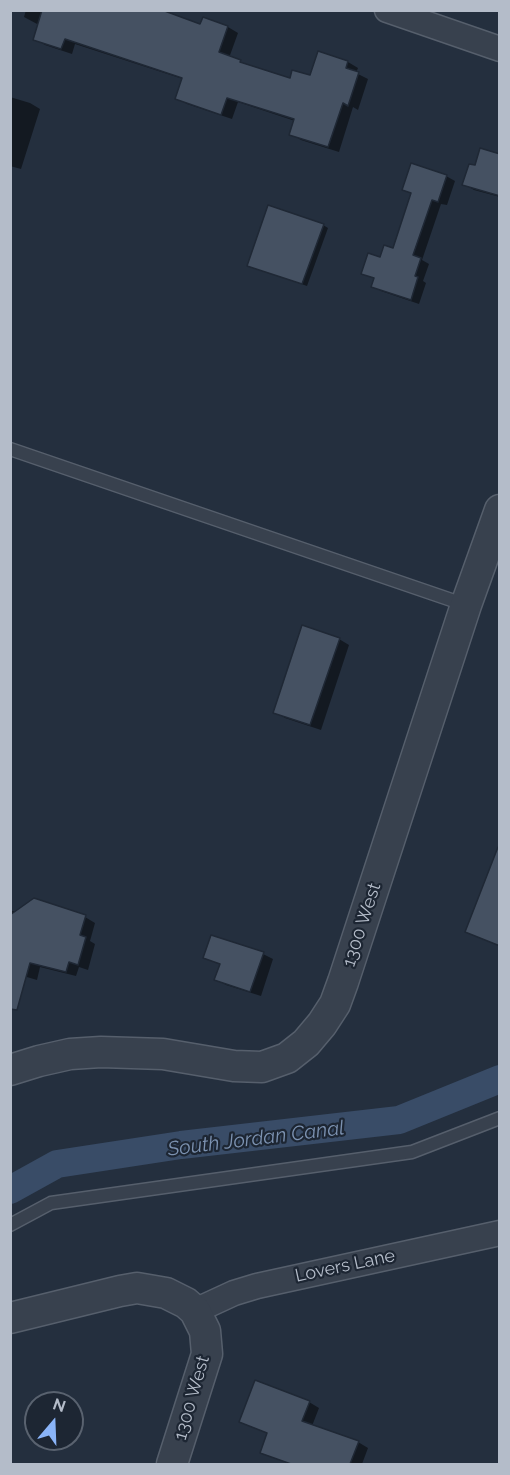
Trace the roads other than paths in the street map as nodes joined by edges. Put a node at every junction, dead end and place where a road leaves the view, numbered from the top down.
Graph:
1 (387, 10) edge
2 (500, 49) edge
3 (10, 449) edge
4 (500, 510) edge
5 (466, 605) junction
6 (10, 1070) edge
7 (500, 1118) edge
8 (10, 1225) edge
9 (500, 1233) edge
10 (195, 1311) junction
11 (10, 1318) edge
12 (172, 1464) edge

1 - 2 street
3 - 5 lane
4 - 5 street, 1300 West
5 - 6 street, 1300 West
7 - 8 lane
9 - 10 street, Lovers Lane
10 - 11 street
10 - 12 street, 1300 West

